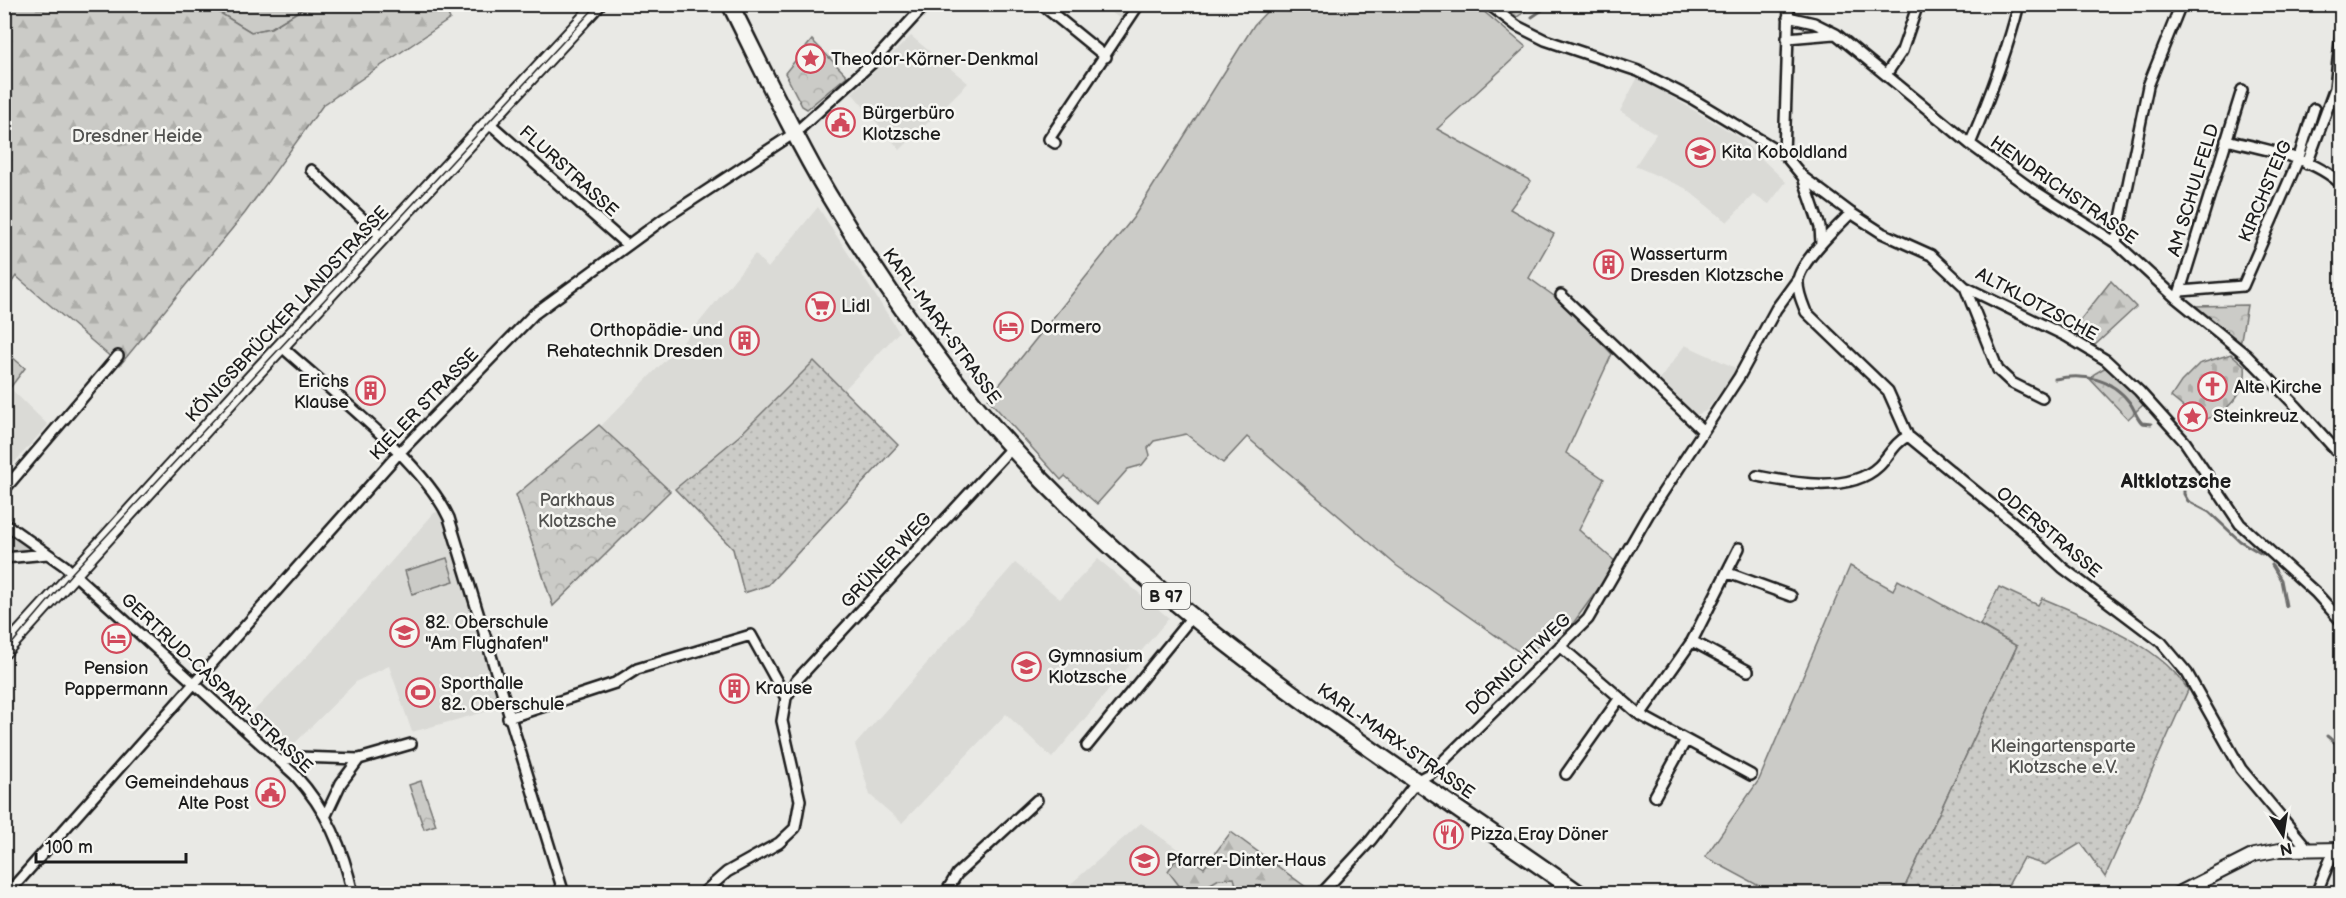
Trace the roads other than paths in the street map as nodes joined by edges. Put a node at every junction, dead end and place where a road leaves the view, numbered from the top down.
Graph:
1 (598, 4) edge
2 (730, 4) edge
3 (926, 4) edge
4 (1041, 4) edge
5 (1139, 4) edge
6 (1488, 4) edge
7 (1789, 4) edge
8 (1918, 4) edge
9 (2019, 4) edge
10 (2181, 4) edge
11 (1788, 17) junction
12 (2342, 23) edge
13 (1836, 34) junction
14 (1787, 38) junction
15 (1106, 57) junction
16 (1887, 73) junction
17 (2242, 90) dead end
18 (2314, 109) dead end
19 (489, 122) junction
20 (796, 132) junction
21 (2226, 140) junction
22 (1055, 143) dead end
23 (1970, 144) junction
24 (1784, 154) junction
25 (2303, 162) junction
26 (311, 170) dead end
27 (1803, 177) junction
28 (2342, 185) edge
29 (1851, 213) junction
30 (382, 237) junction
31 (1821, 243) junction
32 (2116, 243) junction
33 (627, 245) junction
34 (1798, 279) junction
35 (1965, 287) junction
36 (2178, 294) junction
37 (1561, 295) dead end
38 (281, 346) junction
39 (118, 356) dead end
40 (2042, 398) dead end
41 (1703, 431) junction
42 (1908, 436) junction
43 (1012, 447) junction
44 (399, 453) junction
45 (2342, 457) edge
46 (1756, 476) dead end
47 (4, 490) edge
48 (4, 523) edge
49 (1739, 548) dead end
50 (48, 554) junction
51 (4, 558) edge
52 (72, 573) junction
53 (1728, 573) junction
54 (1791, 596) dead end
55 (1191, 618) junction
56 (2342, 622) edge
57 (1692, 641) junction
58 (1560, 646) junction
59 (4, 651) edge
60 (1748, 671) dead end
61 (194, 682) junction
62 (786, 698) junction
63 (1619, 699) junction
64 (1640, 715) junction
65 (508, 718) junction
66 (1686, 741) junction
67 (411, 744) dead end
68 (1087, 747) dead end
69 (359, 759) junction
70 (281, 761) junction
71 (1566, 774) dead end
72 (1751, 775) dead end
73 (1418, 780) junction
74 (1655, 796) dead end
75 (1037, 800) dead end
76 (326, 815) junction
77 (2307, 848) junction
78 (2338, 849) edge
79 (7, 894) edge
80 (353, 894) edge
81 (564, 894) edge
82 (702, 894) edge
83 (945, 894) edge
84 (1321, 894) edge
85 (1580, 894) edge
86 (2177, 894) edge
87 (2316, 894) edge

1 - 19 main road, KÖNIGSBRÜCKER LANDSTRASSE
2 - 20 main road, KARL-MARX-STRASSE / B 97
3 - 20 street, KIELER STRASSE
4 - 15 street
5 - 15 street
6 - 24 street
7 - 11 street
8 - 16 street
9 - 23 street
10 - 32 street
11 - 13 street, HENDRICHSTRASSE
11 - 14 street
12 - 25 street, KIRCHSTEIG
13 - 14 street
13 - 16 street, HENDRICHSTRASSE
14 - 24 street
15 - 22 street
16 - 23 street, HENDRICHSTRASSE
17 - 21 street, AM SCHULFELD
18 - 25 street, KIRCHSTEIG
19 - 30 main road, KÖNIGSBRÜCKER LANDSTRASSE
19 - 33 street, FLURSTRASSE
20 - 33 street, KIELER STRASSE
20 - 43 main road, KARL-MARX-STRASSE / B 97
21 - 25 street
21 - 36 street, AM SCHULFELD
23 - 32 street, HENDRICHSTRASSE
24 - 27 street, ALTKLOTZSCHE
25 - 28 street
25 - 36 street, KIRCHSTEIG
26 - 30 street
27 - 29 street, ALTKLOTZSCHE
27 - 31 street
29 - 31 street
29 - 35 street, ALTKLOTZSCHE
30 - 38 main road, KÖNIGSBRÜCKER LANDSTRASSE
31 - 34 street
32 - 36 street, HENDRICHSTRASSE
33 - 44 street, KIELER STRASSE
34 - 41 street, DÖRNICHTWEG
34 - 42 street, ODERSTRASSE
35 - 40 street
35 - 56 street, ALTKLOTZSCHE
36 - 45 street, HENDRICHSTRASSE
37 - 41 street
38 - 44 street
38 - 52 main road, KÖNIGSBRÜCKER LANDSTRASSE
39 - 47 street
41 - 58 street, DÖRNICHTWEG
42 - 46 street
42 - 77 street, ODERSTRASSE
43 - 55 main road, KARL-MARX-STRASSE / B 97
43 - 62 street, GRÜNER WEG
44 - 61 street, KIELER STRASSE
44 - 65 street
48 - 50 street, GERTRUD-CASPARI-STRASSE
49 - 53 street
50 - 51 street
50 - 52 street, GERTRUD-CASPARI-STRASSE
52 - 59 main road, KÖNIGSBRÜCKER LANDSTRASSE
52 - 61 street, GERTRUD-CASPARI-STRASSE
53 - 54 street
53 - 57 street
55 - 68 street
55 - 73 main road, KARL-MARX-STRASSE / B 97
57 - 60 street
57 - 64 street
58 - 63 street
58 - 73 street, DÖRNICHTWEG
61 - 70 street, GERTRUD-CASPARI-STRASSE
61 - 79 street, KIELER STRASSE
62 - 65 street
62 - 82 street, GRÜNER WEG
63 - 64 street
63 - 71 street
64 - 66 street
65 - 81 street
66 - 72 street
66 - 74 street
67 - 69 street
69 - 70 street
69 - 76 street
70 - 76 street, GERTRUD-CASPARI-STRASSE
73 - 84 street, DÖRNICHTWEG
73 - 85 main road, KARL-MARX-STRASSE / B 97
75 - 83 street
76 - 80 street, GERTRUD-CASPARI-STRASSE
77 - 78 street
77 - 86 street
78 - 87 street

